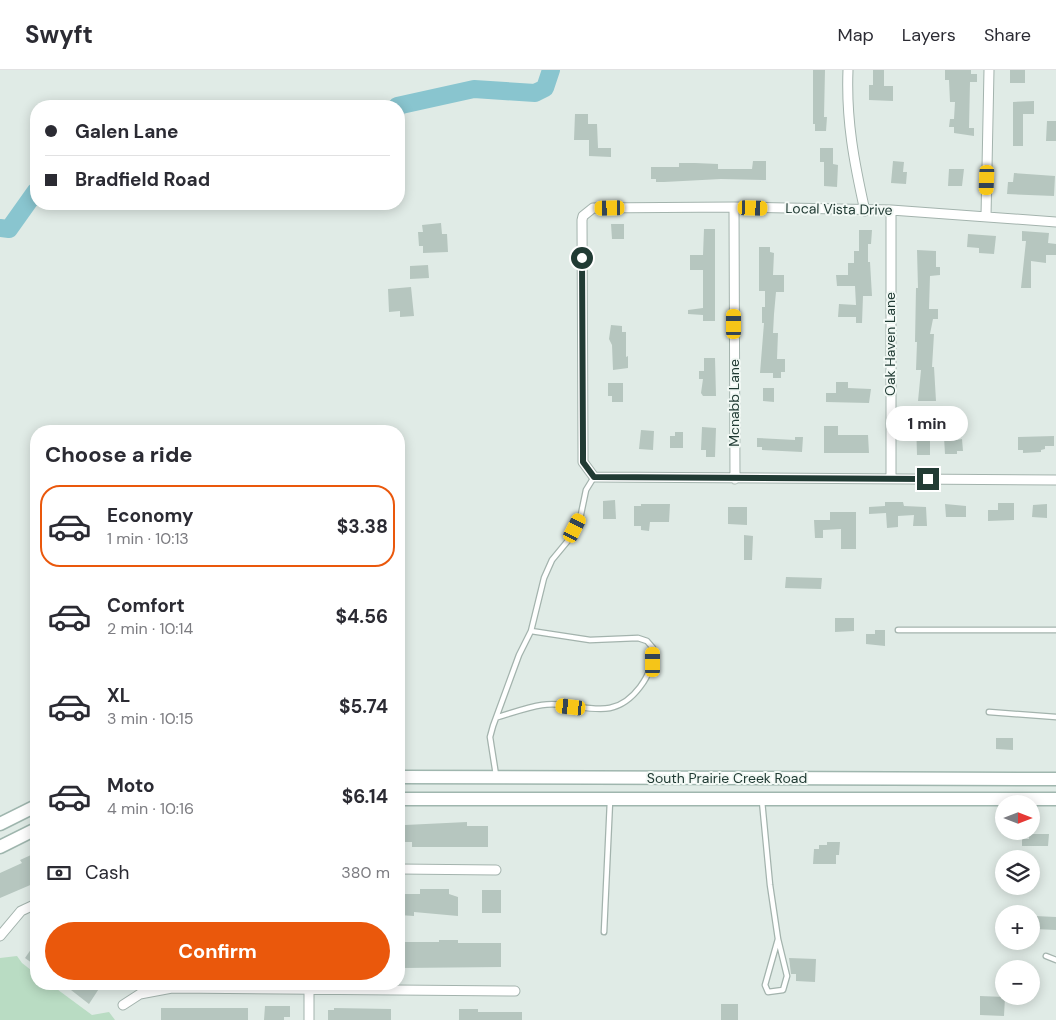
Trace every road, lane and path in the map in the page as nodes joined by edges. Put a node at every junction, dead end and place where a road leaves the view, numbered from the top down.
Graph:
1 (848, 70) edge
2 (989, 70) edge
3 (734, 207) junction
4 (891, 210) junction
5 (865, 211) junction
6 (986, 216) junction
7 (1056, 222) edge
8 (594, 477) junction
9 (735, 479) junction
10 (891, 479) junction
11 (1056, 480) edge
12 (898, 630) dead end
13 (1056, 630) edge
14 (531, 631) junction
15 (989, 712) dead end
16 (498, 717) junction
17 (1056, 717) edge
18 (405, 777) edge
19 (496, 778) junction
20 (1056, 779) edge
21 (405, 799) edge
22 (610, 800) junction
23 (762, 800) junction
24 (1056, 800) edge
25 (30, 809) edge
26 (0, 824) edge
27 (30, 832) edge
28 (0, 847) edge
29 (405, 869) edge
30 (496, 870) dead end
31 (30, 907) edge
32 (604, 932) dead end
33 (0, 936) edge
34 (778, 939) junction
35 (1046, 956) dead end
36 (1056, 960) edge
37 (405, 988) edge
38 (161, 990) edge
39 (309, 990) edge
40 (515, 990) dead end
41 (123, 1005) dead end
42 (309, 1020) edge

1 - 5 street
2 - 6 street
3 - 5 street, Local Vista Drive
3 - 8 street, Local Vista Drive
3 - 9 street, Mcnabb Lane
4 - 5 street, Local Vista Drive
4 - 6 street, Local Vista Drive
4 - 10 street, Oak Haven Lane
6 - 7 street, Local Vista Drive
8 - 9 street
8 - 14 lane
9 - 10 street
10 - 11 street
12 - 13 lane
14 - 16 lane
14 - 16 lane
15 - 17 lane
16 - 19 lane
18 - 19 main road, South Prairie Creek Road
19 - 20 main road, South Prairie Creek Road
21 - 22 main road, South Prairie Creek Road
22 - 23 main road, South Prairie Creek Road
22 - 32 lane
23 - 24 main road, South Prairie Creek Road
23 - 34 lane
25 - 26 main road
27 - 28 main road
29 - 30 street
31 - 33 street
34 - 34 lane
35 - 36 lane
37 - 40 street
38 - 41 street
39 - 42 street

